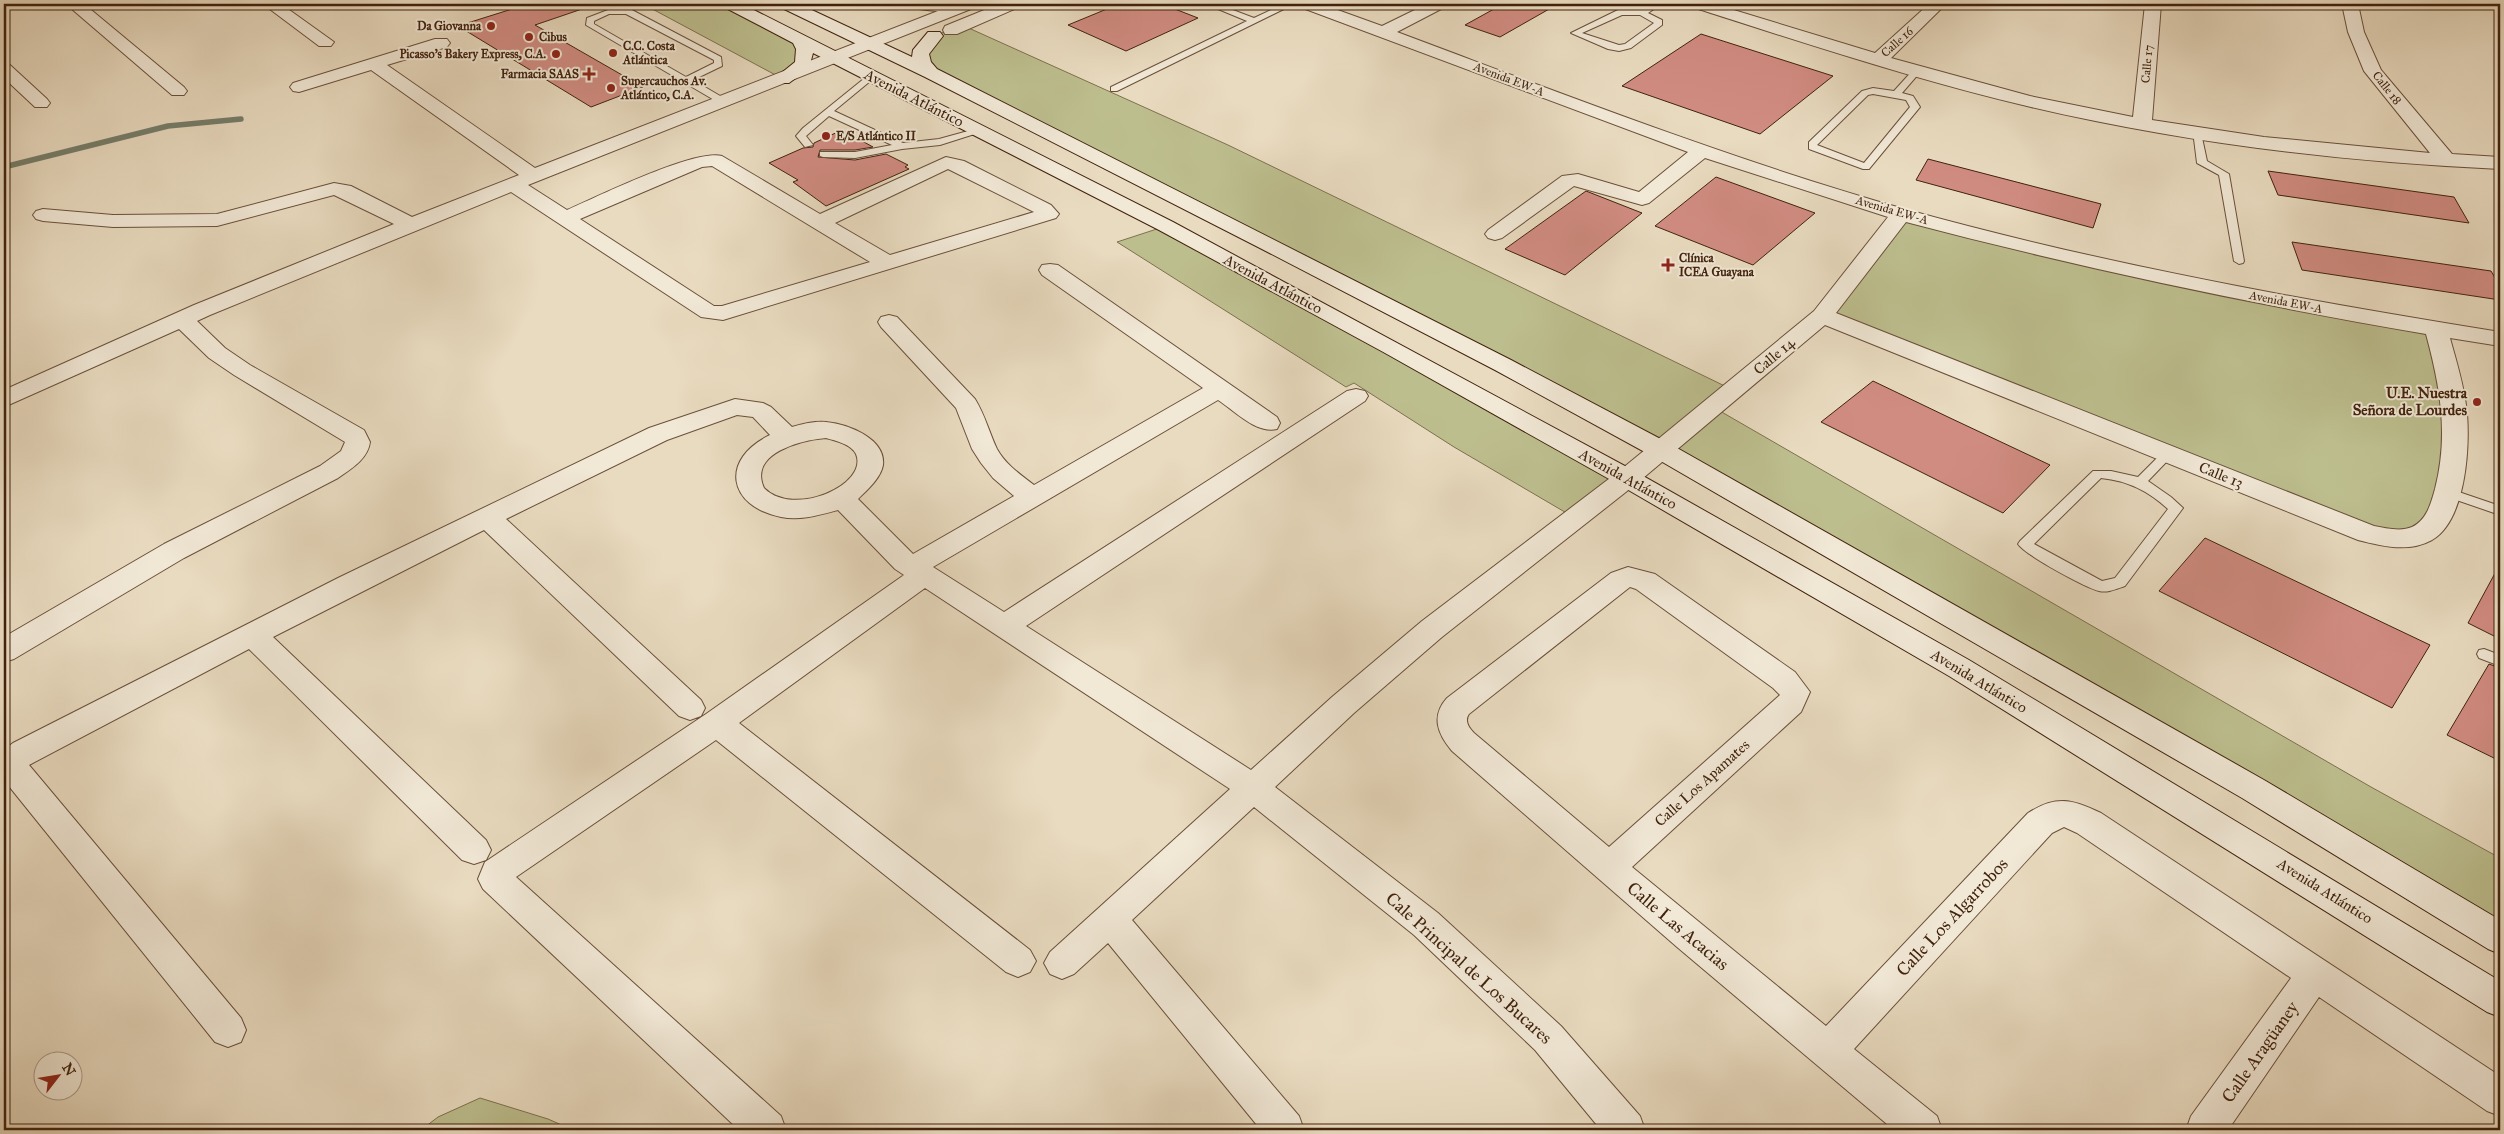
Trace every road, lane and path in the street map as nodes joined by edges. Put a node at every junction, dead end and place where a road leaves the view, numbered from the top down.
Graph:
1 (74, 4) edge
2 (271, 4) edge
3 (730, 4) edge
4 (828, 4) edge
5 (894, 4) edge
6 (970, 4) edge
7 (1013, 4) edge
8 (1210, 4) edge
9 (1290, 4) edge
10 (1306, 4) edge
11 (1439, 4) edge
12 (1657, 4) edge
13 (1698, 4) edge
14 (1938, 4) edge
15 (2153, 4) edge
16 (2350, 4) edge
17 (792, 7) edge
18 (952, 11) junction
19 (1642, 13) junction
20 (1254, 21) junction
21 (1383, 32) junction
22 (934, 36) junction
23 (800, 40) junction
24 (325, 42) dead end
25 (441, 43) dead end
26 (881, 49) junction
27 (1878, 60) junction
28 (374, 64) junction
29 (833, 68) junction
30 (4, 69) edge
31 (1918, 71) junction
32 (864, 72) junction
33 (931, 73) junction
34 (783, 79) junction
35 (686, 80) junction
36 (299, 87) dead end
37 (1114, 90) dead end
38 (178, 91) dead end
39 (797, 91) dead end
40 (1896, 94) junction
41 (724, 102) junction
42 (41, 103) dead end
43 (699, 112) junction
44 (828, 112) junction
45 (2142, 124) junction
46 (979, 131) junction
47 (2196, 133) junction
48 (808, 145) dead end
49 (902, 146) junction
50 (1702, 151) junction
51 (823, 154) dead end
52 (2446, 160) junction
53 (2500, 163) edge
54 (533, 176) junction
55 (513, 184) junction
56 (1900, 214) junction
57 (43, 215) dead end
58 (565, 218) junction
59 (820, 222) junction
60 (410, 224) junction
61 (1495, 234) dead end
62 (2239, 260) dead end
63 (889, 264) junction
64 (1050, 270) dead end
65 (1822, 316) junction
66 (182, 319) junction
67 (889, 322) dead end
68 (2436, 330) junction
69 (2500, 340) edge
70 (1219, 389) junction
71 (1356, 396) dead end
72 (4, 399) edge
73 (1268, 423) dead end
74 (787, 437) junction
75 (1661, 450) junction
76 (2168, 454) junction
77 (1627, 478) junction
78 (2141, 481) junction
79 (2447, 492) junction
80 (1032, 497) junction
81 (842, 498) junction
82 (2500, 511) edge
83 (487, 517) junction
84 (918, 571) junction
85 (1003, 626) junction
86 (253, 636) junction
87 (4, 651) edge
88 (2484, 654) dead end
89 (2500, 661) edge
90 (1794, 698) joint
91 (704, 715) junction
92 (1252, 787) junction
93 (474, 850) dead end
94 (1609, 868) junction
95 (1111, 920) junction
96 (2500, 938) edge
97 (1018, 961) dead end
98 (1062, 963) dead end
99 (2314, 974) junction
100 (2500, 1000) edge
101 (228, 1030) dead end
102 (1827, 1051) junction
103 (2500, 1098) edge
104 (767, 1130) edge
105 (1285, 1130) edge
106 (1626, 1130) edge
107 (1923, 1130) edge
108 (2205, 1130) edge

1 - 38 street
2 - 24 street
3 - 23 street, Avenida Atlántico
4 - 17 lane
5 - 18 lane
6 - 18 street
7 - 22 street
8 - 20 lane
9 - 20 lane
10 - 21 street, Avenida EW-A
11 - 21 street
12 - 19 lane
13 - 27 street
14 - 27 street, Calle 16
15 - 45 street, Calle 17
16 - 52 street, Calle 18
17 - 26 street, Avenida Atlántico
18 - 26 street
19 - 19 lane
20 - 37 lane
21 - 50 street, Avenida EW-A
22 - 26 street
22 - 33 street
23 - 29 street, Avenida Atlántico
23 - 34 street
25 - 28 street
26 - 29 street
26 - 32 street
26 - 33 street, Avenida Atlántico
27 - 31 street
28 - 36 street
28 - 54 street
29 - 32 street, Avenida Atlántico
29 - 34 street
30 - 42 street
31 - 40 lane
31 - 45 street
32 - 44 lane
32 - 46 street, Avenida Atlántico
33 - 75 street, Avenida Atlántico
34 - 41 street
35 - 35 lane
35 - 41 lane
39 - 43 street
40 - 40 lane
41 - 43 street
43 - 54 street
44 - 48 lane
44 - 49 lane
45 - 47 street
46 - 49 lane
46 - 77 street, Avenida Atlántico
47 - 52 street
47 - 62 lane
49 - 51 lane
50 - 56 street, Avenida EW-A
50 - 61 street
52 - 53 street
54 - 55 street
55 - 58 street
55 - 60 street
56 - 65 street, Calle 14
56 - 68 street, Avenida EW-A
57 - 60 street
58 - 59 street
58 - 63 street
59 - 63 street
59 - 63 street
60 - 66 street
64 - 70 street
65 - 75 street, Calle 14
65 - 76 street, Calle 13
66 - 72 street
66 - 87 street
67 - 80 street
68 - 69 street, Avenida EW-A
68 - 79 street, Calle 13
70 - 73 street
70 - 80 street
71 - 85 street
74 - 81 street
74 - 81 street
74 - 83 street
75 - 77 street, Calle 14
75 - 96 street, Avenida Atlántico
76 - 78 lane
76 - 79 street, Calle 13
77 - 92 street, Calle 14
77 - 100 street, Avenida Atlántico
78 - 78 lane
79 - 82 lane
80 - 84 street
81 - 84 street, Cale Principal de Los Bucares
83 - 86 street
83 - 91 street
84 - 85 street, Cale Principal de Los Bucares
84 - 91 street
85 - 92 street, Cale Principal de Los Bucares
86 - 93 street
86 - 101 street
88 - 89 lane
90 - 94 street, Calle Los Apamates
90 - 94 street, Calle Las Acacias
91 - 97 street
91 - 104 street
92 - 95 street, Calle 14
92 - 106 street, Cale Principal de Los Bucares
94 - 102 street, Calle Las Acacias
95 - 98 street, Calle 14
95 - 105 street
99 - 102 street, Calle Los Algarrobos
99 - 103 street, Calle Los Algarrobos
99 - 108 street, Calle Aragüaney
102 - 107 street, Calle Las Acacias

